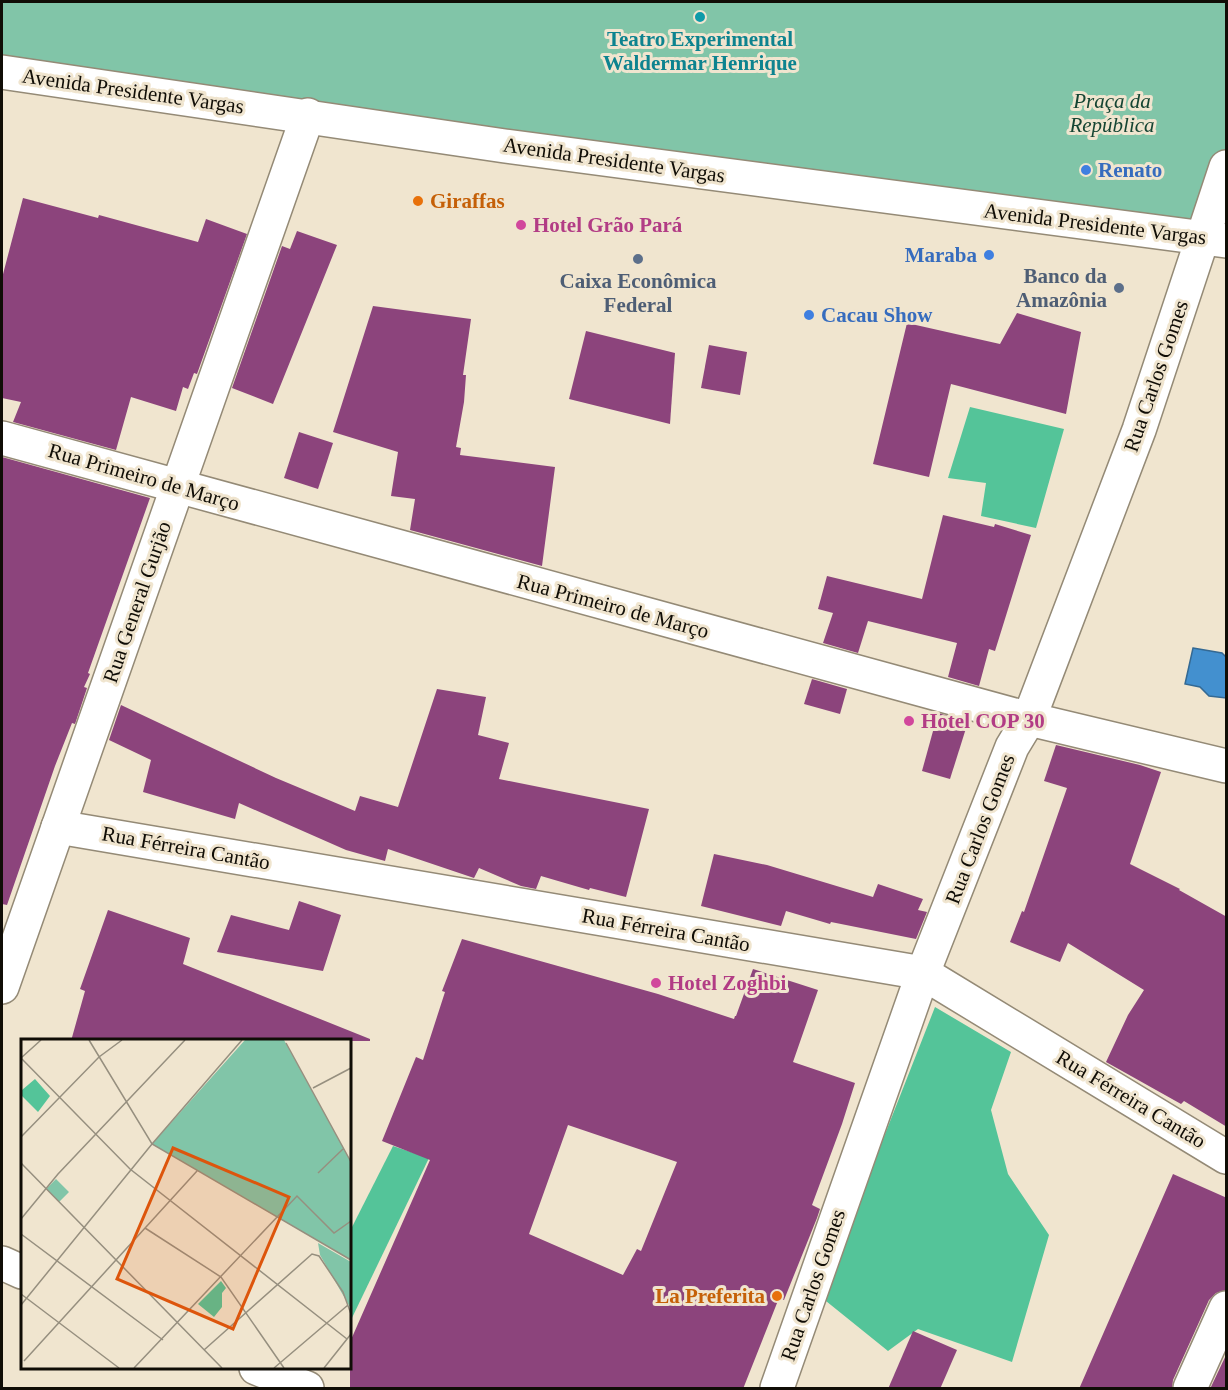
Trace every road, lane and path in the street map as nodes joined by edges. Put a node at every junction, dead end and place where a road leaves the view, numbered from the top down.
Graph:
1 (2, 72) edge
2 (308, 115) junction
3 (1227, 167) edge
4 (1215, 240) edge
5 (2, 438) edge
6 (177, 487) junction
7 (1029, 719) junction
8 (1227, 766) edge
9 (58, 827) junction
10 (923, 973) junction
11 (2, 987) edge
12 (1227, 1157) edge
13 (2, 1263) edge
14 (21, 1272) edge
15 (1227, 1308) edge
16 (258, 1369) edge
17 (308, 1389) edge
18 (777, 1389) edge
19 (1190, 1389) edge

1 - 2 street, Avenida Presidente Vargas
2 - 4 street, Avenida Presidente Vargas
2 - 6 street, Rua General Gurjão
3 - 4 street, Rua Carlos Gomes
4 - 7 street, Rua Carlos Gomes
5 - 6 street, Rua Primeiro de Março
6 - 7 street, Rua Primeiro de Março
6 - 9 street, Rua General Gurjão
7 - 8 street, Rua Primeiro de Março
7 - 10 street, Rua Carlos Gomes
9 - 10 street, Rua Férreira Cantão
9 - 11 street, Rua General Gurjão
10 - 12 street, Rua Férreira Cantão
10 - 18 street, Rua Carlos Gomes
13 - 14 street
15 - 19 street
16 - 17 street

